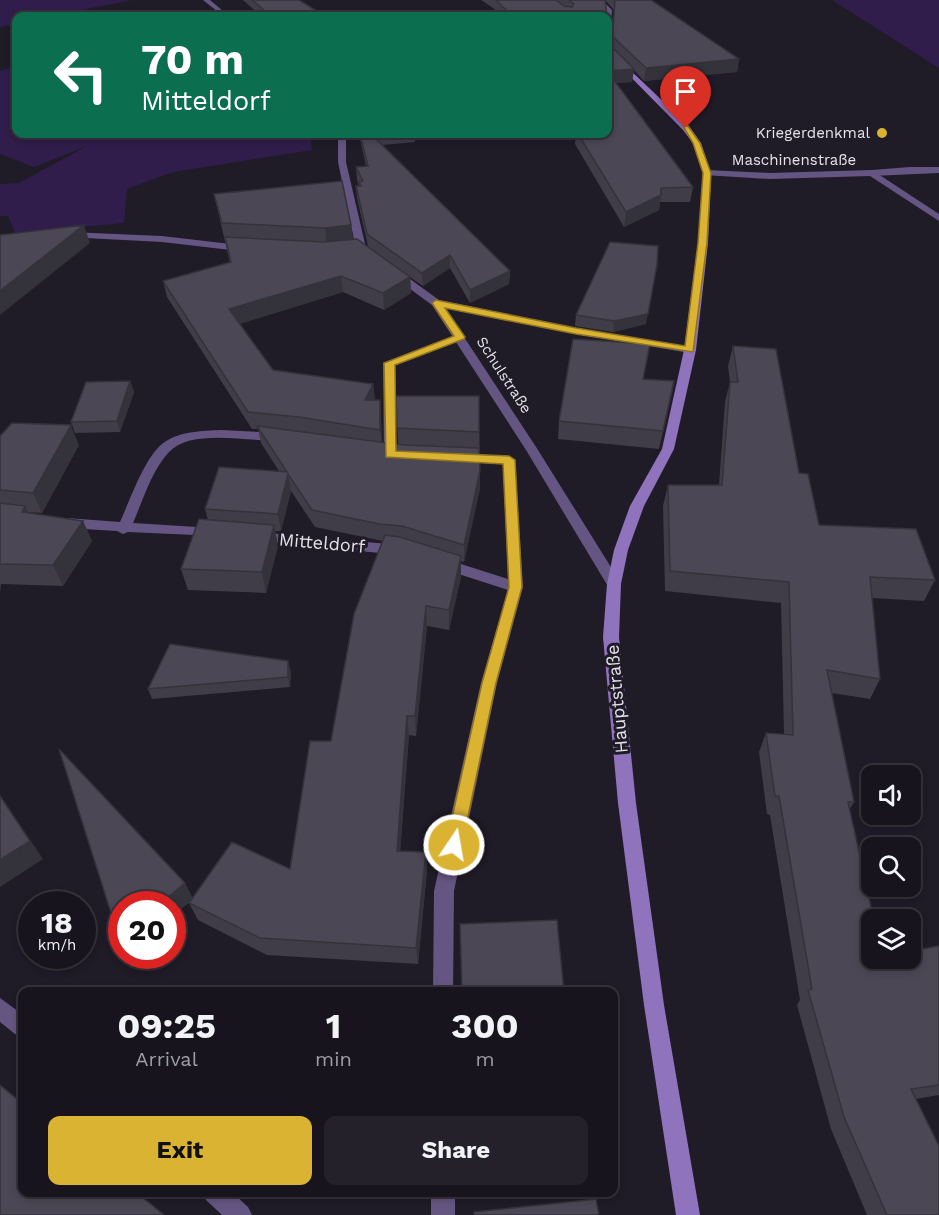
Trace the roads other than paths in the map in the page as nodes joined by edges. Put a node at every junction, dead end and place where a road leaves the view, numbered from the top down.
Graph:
1 (206, 0) edge
2 (598, 0) edge
3 (221, 12) edge
4 (609, 12) edge
5 (612, 55) edge
6 (342, 138) edge
7 (939, 171) edge
8 (707, 173) junction
9 (872, 173) junction
10 (939, 218) edge
11 (63, 235) edge
12 (263, 250) edge
13 (436, 303) junction
14 (460, 337) junction
15 (690, 350) junction
16 (297, 439) edge
17 (390, 454) edge
18 (449, 458) edge
19 (56, 522) edge
20 (123, 528) junction
21 (614, 584) junction
22 (516, 587) junction
23 (443, 987) edge
24 (0, 1008) edge
25 (18, 1023) edge
26 (220, 1197) edge
27 (443, 1197) edge
28 (240, 1215) edge
29 (443, 1215) edge
30 (688, 1215) edge

1 - 3 street
2 - 4 street
5 - 8 main road, Hauptstraße
6 - 13 street, Schulstraße
7 - 9 street
8 - 9 street, Maschinenstraße
8 - 15 main road, Hauptstraße
9 - 10 street, Maschinenstraße
11 - 12 street
13 - 14 street, Schulstraße
13 - 15 street
14 - 17 street
14 - 21 street, Schulstraße
15 - 21 main road, Hauptstraße
16 - 20 street
18 - 22 street
19 - 20 street, Mitteldorf
20 - 22 street, Mitteldorf
21 - 30 main road, Hauptstraße
22 - 23 street
24 - 25 street
26 - 28 street
27 - 29 street

